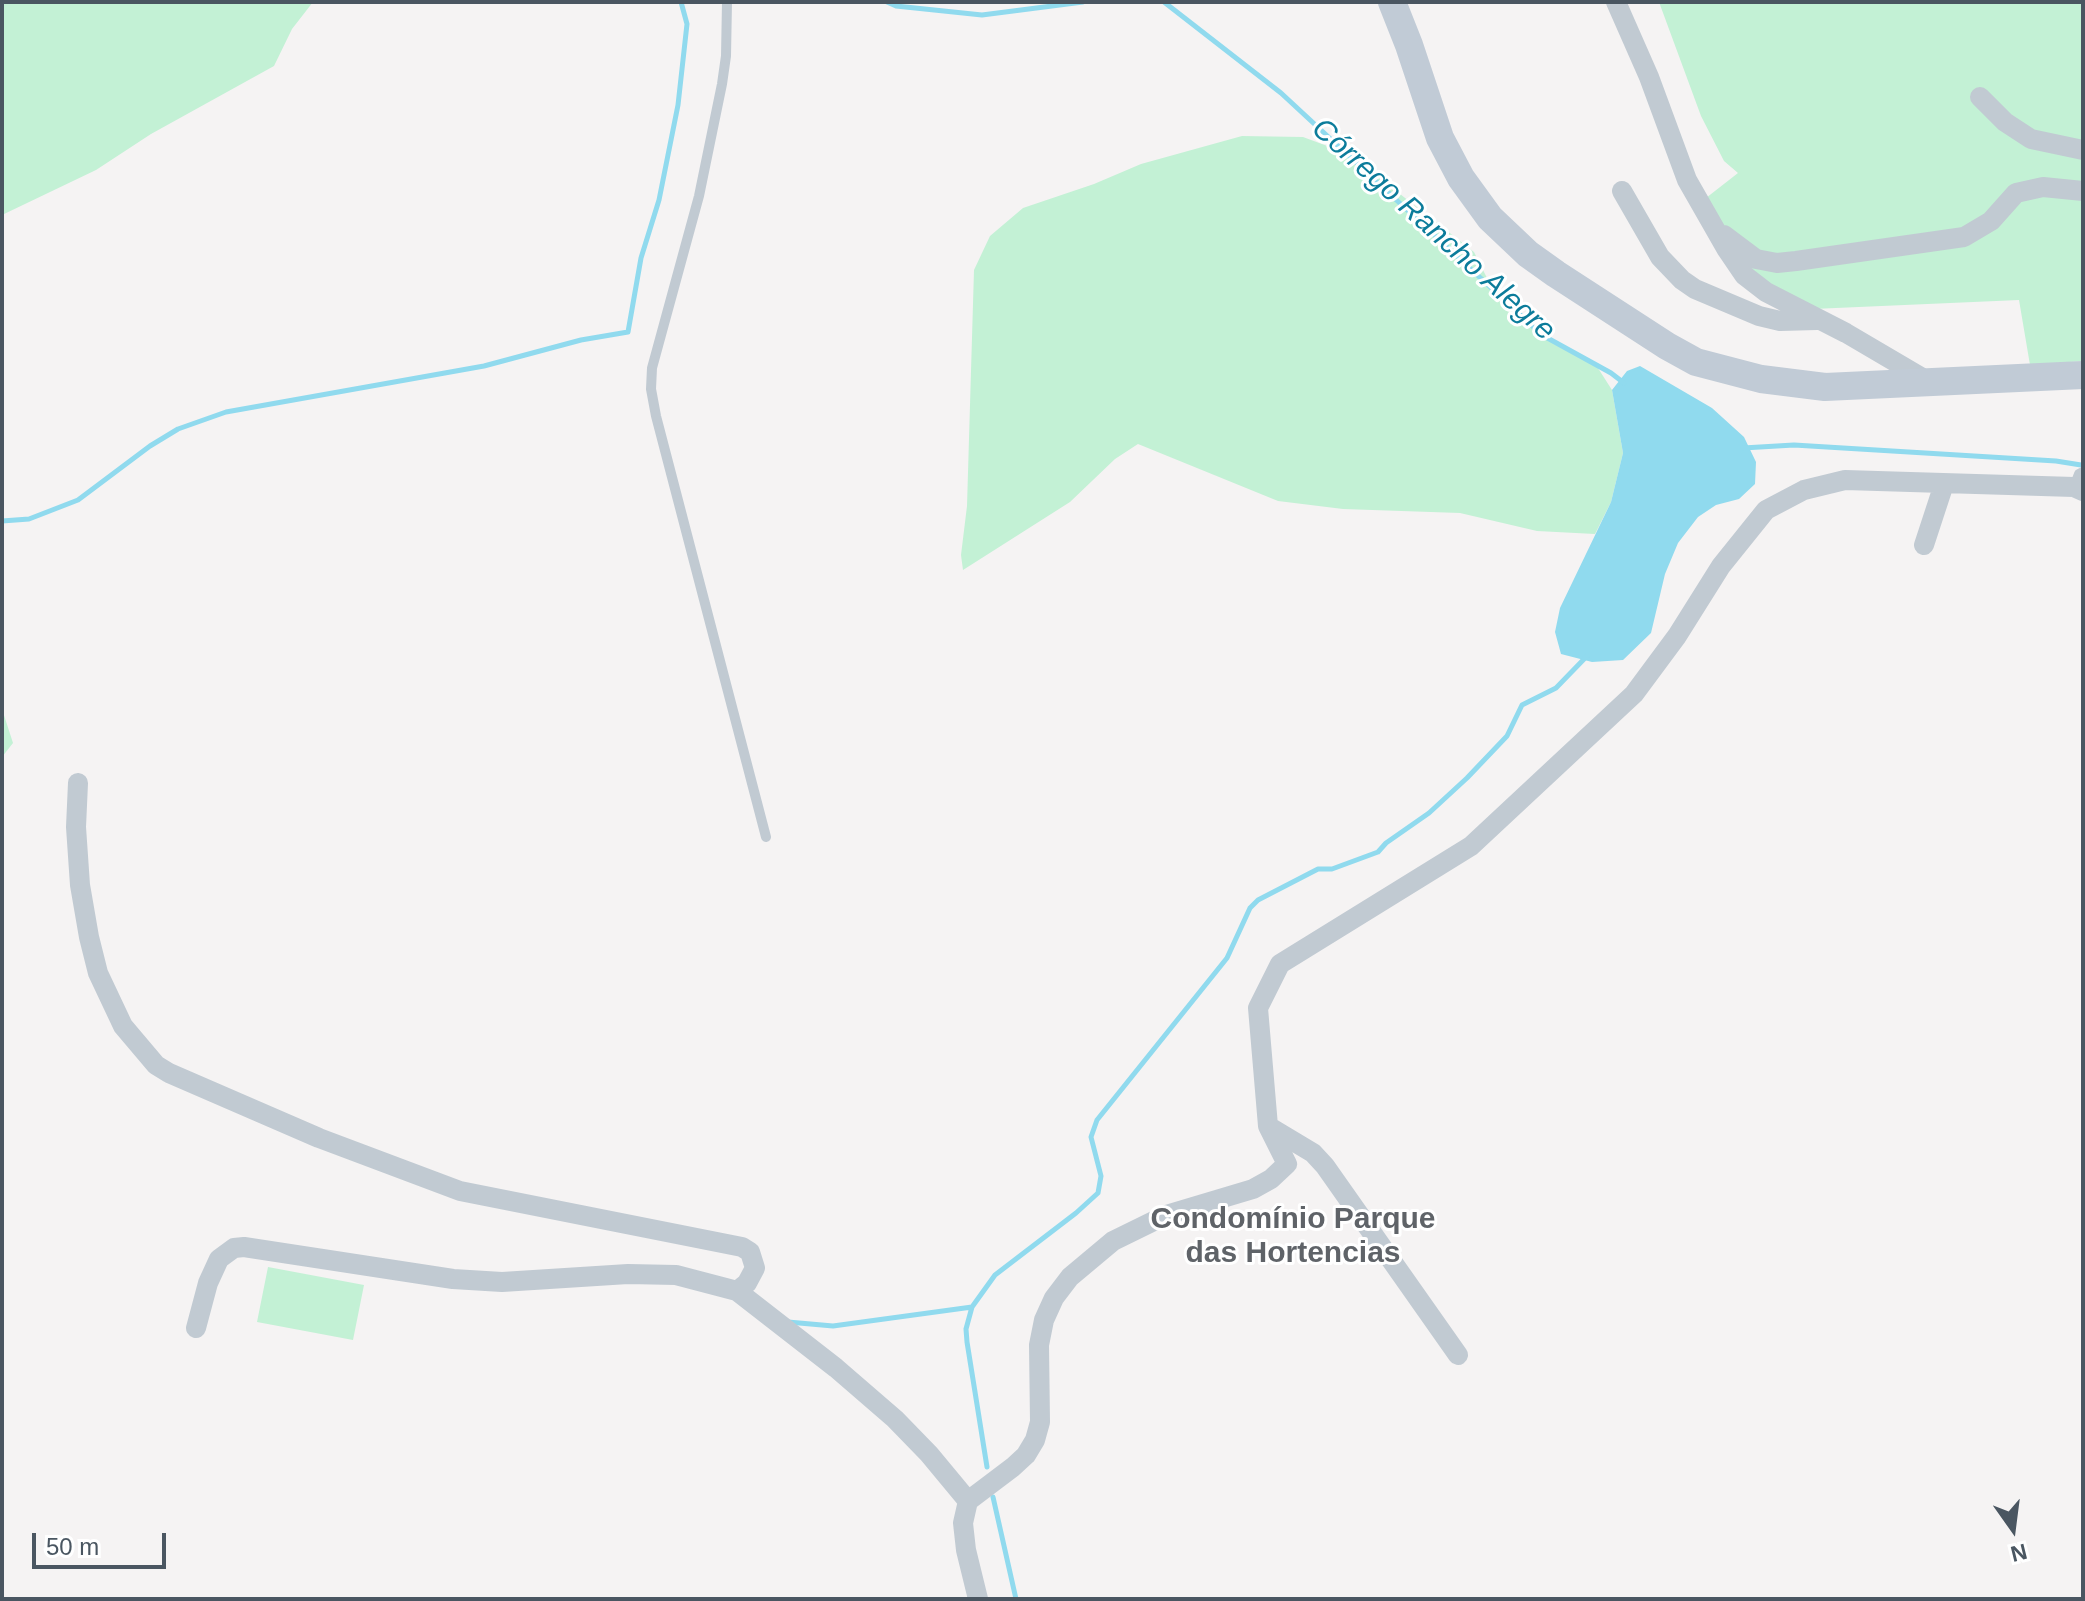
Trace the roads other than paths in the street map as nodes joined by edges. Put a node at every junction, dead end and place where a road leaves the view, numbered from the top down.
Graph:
1 (727, 2) edge
2 (1392, 2) edge
3 (1616, 2) edge
4 (1980, 97) dead end
5 (2083, 150) edge
6 (1622, 191) dead end
7 (2083, 191) edge
8 (1717, 229) junction
9 (1819, 320) junction
10 (2083, 375) edge
11 (1926, 380) junction
12 (2080, 483) edge
13 (1944, 484) junction
14 (1924, 545) dead end
15 (78, 783) dead end
16 (766, 837) dead end
17 (1268, 1126) junction
18 (737, 1291) junction
19 (196, 1328) dead end
20 (1458, 1355) dead end
21 (968, 1501) junction
22 (978, 1599) edge

1 - 16 lane
2 - 11 street
3 - 8 street
4 - 5 street
6 - 9 street
7 - 8 street
8 - 9 street
9 - 11 street
10 - 11 street
12 - 13 street
13 - 14 street
13 - 17 street
15 - 18 street
17 - 20 street
17 - 21 street
18 - 19 street
18 - 21 street
21 - 22 street

